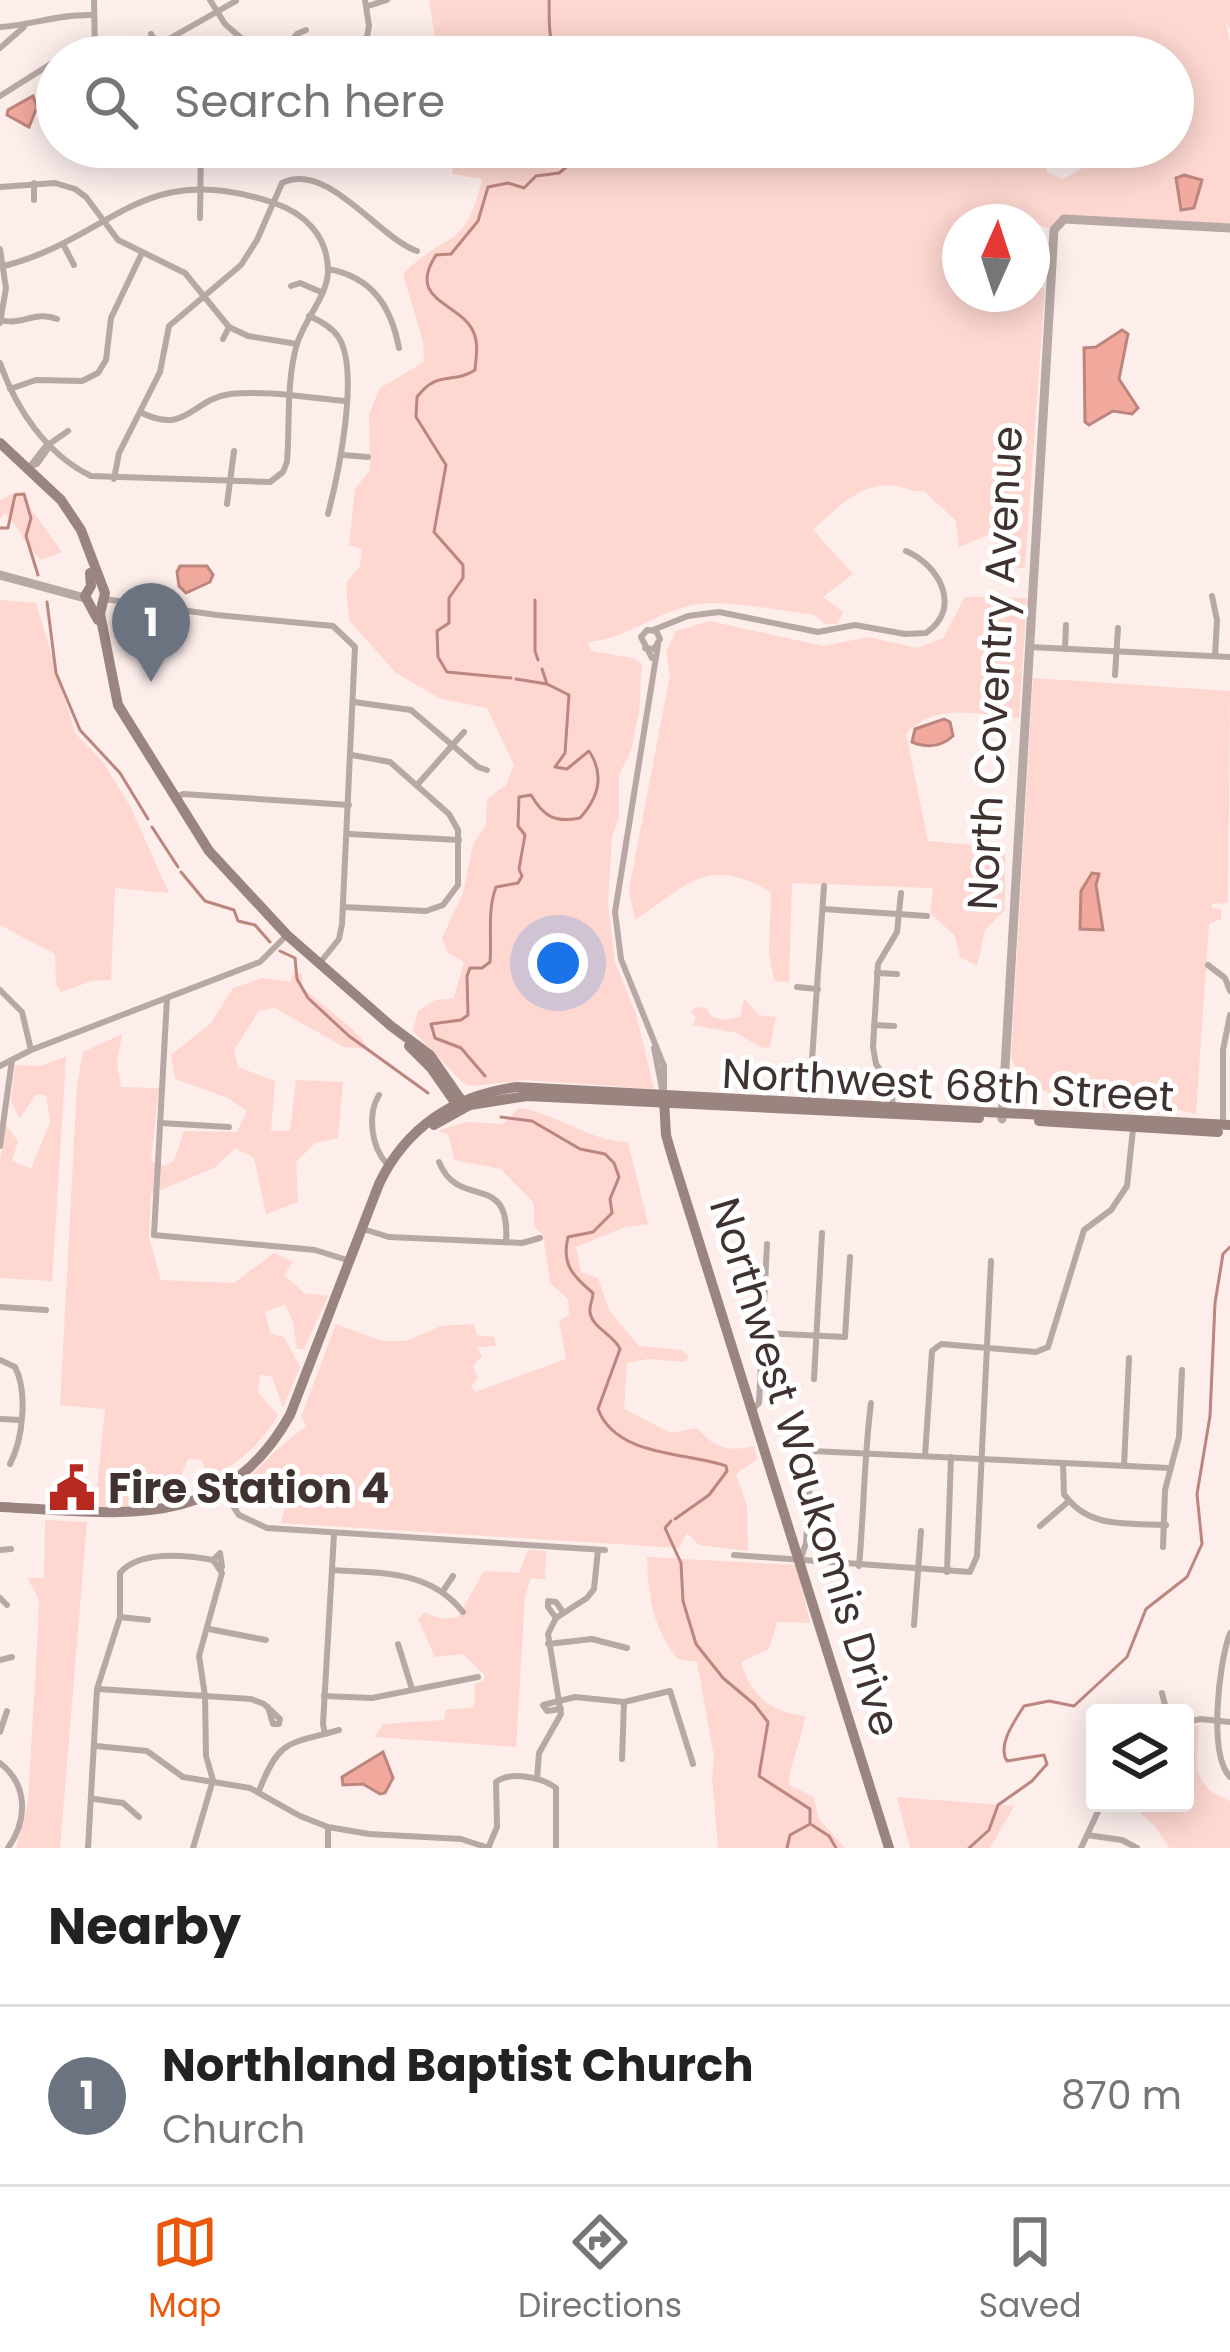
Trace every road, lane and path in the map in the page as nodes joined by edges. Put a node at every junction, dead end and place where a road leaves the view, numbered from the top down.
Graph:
1 (94, 0) edge
2 (210, 0) edge
3 (388, 0) edge
4 (236, 1) edge
5 (366, 3) edge
6 (218, 12) junction
7 (92, 15) junction
8 (27, 25) junction
9 (0, 27) edge
10 (306, 30) dead end
11 (94, 36) edge
12 (176, 36) edge
13 (238, 36) edge
14 (295, 36) edge
15 (365, 36) edge
16 (0, 48) edge
17 (36, 73) edge
18 (0, 96) edge
19 (201, 168) edge
20 (34, 183) junction
21 (0, 187) edge
22 (200, 190) junction
23 (34, 200) dead end
24 (271, 202) junction
25 (200, 218) dead end
26 (100, 220) junction
27 (1230, 228) edge
28 (63, 244) junction
29 (0, 249) edge
30 (417, 251) dead end
31 (142, 253) junction
32 (74, 265) dead end
33 (3, 266) edge
34 (328, 269) junction
35 (291, 286) dead end
36 (321, 292) junction
37 (204, 297) junction
38 (309, 316) junction
39 (57, 319) dead end
40 (0, 321) edge
41 (229, 328) junction
42 (223, 339) dead end
43 (297, 344) junction
44 (399, 348) dead end
45 (0, 363) edge
46 (10, 389) junction
47 (291, 397) junction
48 (346, 401) junction
49 (141, 412) junction
50 (68, 431) dead end
51 (0, 443) edge
52 (50, 446) junction
53 (235, 452) dead end
54 (343, 455) junction
55 (368, 457) dead end
56 (30, 470) junction
57 (115, 479) junction
58 (228, 482) junction
59 (226, 504) dead end
60 (328, 514) dead end
61 (906, 550) dead end
62 (0, 575) edge
63 (96, 595) junction
64 (1212, 596) dead end
65 (1066, 626) dead end
66 (667, 627) junction
67 (1118, 628) dead end
68 (653, 630) junction
69 (659, 642) junction
70 (645, 647) junction
71 (1030, 647) junction
72 (1065, 649) junction
73 (1117, 652) junction
74 (1214, 656) junction
75 (1230, 657) edge
76 (654, 661) junction
77 (1115, 675) dead end
78 (355, 702) junction
79 (464, 732) dead end
80 (452, 745) junction
81 (352, 755) junction
82 (487, 770) dead end
83 (418, 784) junction
84 (176, 797) junction
85 (349, 806) junction
86 (347, 834) junction
87 (459, 840) junction
88 (824, 886) dead end
89 (902, 893) dead end
90 (343, 907) junction
91 (823, 909) junction
92 (900, 914) junction
93 (927, 916) dead end
94 (287, 935) junction
95 (320, 964) junction
96 (1208, 965) dead end
97 (878, 973) junction
98 (897, 974) dead end
99 (1227, 977) edge
100 (796, 987) dead end
101 (818, 988) junction
102 (0, 990) edge
103 (1230, 991) edge
104 (167, 998) junction
105 (1230, 1015) edge
106 (874, 1025) junction
107 (391, 1026) junction
108 (894, 1027) dead end
109 (32, 1050) junction
110 (12, 1060) junction
111 (0, 1066) edge
112 (451, 1081) junction
113 (1228, 1081) edge
114 (486, 1093) junction
115 (380, 1095) dead end
116 (663, 1100) junction
117 (461, 1105) junction
118 (810, 1108) junction
119 (892, 1110) junction
120 (1002, 1115) junction
121 (160, 1123) junction
122 (1133, 1123) junction
123 (229, 1127) dead end
124 (1226, 1129) edge
125 (0, 1145) edge
126 (439, 1162) dead end
127 (391, 1165) junction
128 (363, 1228) junction
129 (822, 1233) dead end
130 (540, 1238) dead end
131 (506, 1242) junction
132 (767, 1244) dead end
133 (850, 1257) dead end
134 (350, 1261) junction
135 (991, 1261) dead end
136 (0, 1307) edge
137 (46, 1310) dead end
138 (763, 1334) junction
139 (817, 1336) junction
140 (989, 1348) junction
141 (1129, 1358) dead end
142 (0, 1360) edge
143 (22, 1360) dead end
144 (15, 1367) junction
145 (1182, 1370) dead end
146 (814, 1379) dead end
147 (872, 1403) dead end
148 (753, 1408) junction
149 (1, 1419) edge
150 (20, 1420) junction
151 (866, 1453) junction
152 (925, 1456) junction
153 (952, 1457) junction
154 (980, 1459) junction
155 (1063, 1463) junction
156 (1124, 1466) junction
157 (0, 1467) edge
158 (1170, 1468) junction
159 (221, 1488) junction
160 (1069, 1502) junction
161 (0, 1507) edge
162 (1166, 1525) junction
163 (1040, 1526) dead end
164 (921, 1531) dead end
165 (334, 1534) junction
166 (1163, 1547) dead end
167 (11, 1549) dead end
168 (0, 1550) edge
169 (734, 1555) dead end
170 (800, 1562) junction
171 (860, 1567) junction
172 (332, 1570) junction
173 (916, 1570) junction
174 (947, 1573) junction
175 (453, 1576) dead end
176 (442, 1592) junction
177 (0, 1598) edge
178 (8, 1605) dead end
179 (463, 1612) dead end
180 (563, 1612) junction
181 (120, 1617) junction
182 (556, 1618) junction
183 (148, 1620) dead end
184 (914, 1625) dead end
185 (209, 1629) junction
186 (1230, 1633) edge
187 (266, 1640) dead end
188 (398, 1644) dead end
189 (548, 1644) junction
190 (627, 1648) dead end
191 (12, 1658) dead end
192 (0, 1660) edge
193 (478, 1677) dead end
194 (98, 1689) junction
195 (412, 1689) junction
196 (1162, 1693) dead end
197 (205, 1696) junction
198 (324, 1696) junction
199 (559, 1699) junction
200 (624, 1702) junction
201 (1165, 1704) edge
202 (268, 1707) dead end
203 (561, 1709) junction
204 (7, 1712) dead end
205 (1219, 1721) junction
206 (1194, 1722) edge
207 (1230, 1722) edge
208 (338, 1730) dead end
209 (0, 1732) edge
210 (325, 1734) junction
211 (95, 1746) junction
212 (622, 1759) dead end
213 (0, 1763) edge
214 (693, 1763) dead end
215 (1230, 1777) edge
216 (537, 1778) junction
217 (213, 1780) junction
218 (259, 1791) junction
219 (93, 1799) junction
220 (1098, 1812) edge
221 (139, 1817) dead end
222 (328, 1827) junction
223 (1087, 1835) junction
224 (404, 1836) junction
225 (489, 1847) edge
226 (8, 1848) edge
227 (88, 1848) edge
228 (193, 1848) edge
229 (328, 1848) edge
230 (404, 1848) edge
231 (556, 1848) edge
232 (889, 1848) edge
233 (1081, 1848) edge
234 (1137, 1848) edge

1 - 7 street
2 - 6 street
3 - 5 street
4 - 6 street
5 - 15 street
6 - 12 street
6 - 13 street
7 - 8 street
7 - 11 street
8 - 9 street
8 - 16 street
10 - 14 street
17 - 18 street
19 - 22 street
20 - 21 street
20 - 23 street
20 - 26 street
22 - 24 street
22 - 25 street
22 - 26 street
24 - 30 street
24 - 34 street
24 - 37 street
26 - 28 street
26 - 31 street
27 - 71 street, North Coventry Avenue
28 - 32 street
28 - 33 street
29 - 33 street
31 - 37 street
31 - 46 street
33 - 40 street
34 - 36 street
34 - 44 street
35 - 36 street
36 - 38 street
37 - 41 street
37 - 49 street
38 - 43 street
38 - 48 street
39 - 40 street
41 - 42 street
41 - 43 street
43 - 47 street
45 - 46 street
46 - 52 street
47 - 48 street
47 - 49 street
47 - 58 street
48 - 54 street
49 - 57 street
50 - 52 street
51 - 56 main road
52 - 56 street
52 - 57 street
53 - 58 street
54 - 55 street
54 - 60 street
56 - 63 main road
57 - 58 street
58 - 59 street
61 - 66 street
62 - 63 street
63 - 78 street
63 - 84 main road
64 - 74 street
65 - 72 street
66 - 68 street
66 - 69 street
67 - 73 street
68 - 69 street
68 - 70 street
69 - 70 street
69 - 76 street
70 - 76 street
71 - 72 street
71 - 120 street, North Coventry Avenue
72 - 73 street
73 - 74 street
73 - 77 street
74 - 75 street
76 - 116 street
78 - 80 street
78 - 81 street
79 - 80 street
80 - 82 street
80 - 83 street
81 - 83 street
81 - 85 street
83 - 87 street
84 - 85 street
84 - 94 main road
85 - 86 street
86 - 87 street
86 - 90 street
87 - 90 street
88 - 91 street
89 - 92 street
90 - 95 street
91 - 92 street
91 - 101 street
92 - 93 street
92 - 97 street
94 - 95 main road
94 - 104 street
95 - 107 main road
96 - 99 street
97 - 98 street
97 - 106 street
99 - 103 street
100 - 101 street
101 - 118 street
102 - 109 street
104 - 109 street
104 - 121 street
105 - 113 street
106 - 108 street
106 - 119 street
107 - 112 main road
107 - 117 main road
109 - 110 street
110 - 111 street
110 - 125 street
112 - 114 main road
112 - 117 main road
113 - 124 street
114 - 116 main road
114 - 117 main road
115 - 127 street
116 - 117 main road
116 - 118 main road, Northwest 68th Street
116 - 148 main road, Northwest Waukomis Drive
117 - 127 main road
118 - 119 main road, Northwest 68th Street
119 - 120 main road, Northwest 68th Street
120 - 122 main road, Northwest 68th Street
121 - 123 street
121 - 134 street
122 - 124 main road, Northwest 68th Street
122 - 140 street
126 - 131 street
127 - 128 main road
128 - 131 street
128 - 134 main road
129 - 139 street
130 - 131 street
132 - 138 street
133 - 139 street
134 - 159 main road
135 - 140 street
136 - 137 street
138 - 139 street
138 - 148 street
139 - 146 street
140 - 152 street
140 - 154 street
141 - 156 street
142 - 144 street
143 - 144 street
144 - 150 street
145 - 158 street
147 - 151 street
148 - 170 main road, Northwest Waukomis Drive
149 - 150 street
150 - 157 street
151 - 152 street
151 - 170 street
151 - 171 street
152 - 153 street
153 - 154 street
153 - 174 street
154 - 155 street
154 - 174 street
155 - 156 street
155 - 160 street
156 - 158 street
158 - 162 street
159 - 161 main road
159 - 165 street
160 - 162 street
160 - 163 street
162 - 166 street
164 - 173 street
165 - 172 street
165 - 180 street
167 - 168 street
169 - 170 street
170 - 171 street
170 - 232 main road, Northwest Waukomis Drive
171 - 173 street
172 - 176 street
172 - 198 street
173 - 174 street
173 - 184 street
175 - 176 street
176 - 179 street
177 - 178 street
180 - 182 street
180 - 182 street
181 - 183 street
181 - 185 street
181 - 194 street
182 - 189 street
185 - 187 street
185 - 197 street
186 - 205 street
188 - 195 street
189 - 190 street
189 - 199 street
191 - 192 street
193 - 195 street
194 - 197 street
194 - 211 street
195 - 198 street
196 - 201 street
197 - 202 street
197 - 217 street
198 - 210 street
199 - 200 street
199 - 203 street
199 - 203 street
200 - 212 street
200 - 214 street
203 - 216 street
204 - 209 street
205 - 206 street
205 - 207 street
205 - 215 street
208 - 210 street
210 - 218 street
211 - 217 street
211 - 219 street
213 - 226 street
216 - 225 street
216 - 231 street
217 - 218 street
217 - 228 street
218 - 222 street
219 - 221 street
219 - 227 street
220 - 223 street
222 - 224 street
222 - 229 street
223 - 233 street
223 - 234 street
224 - 225 street
224 - 230 street

